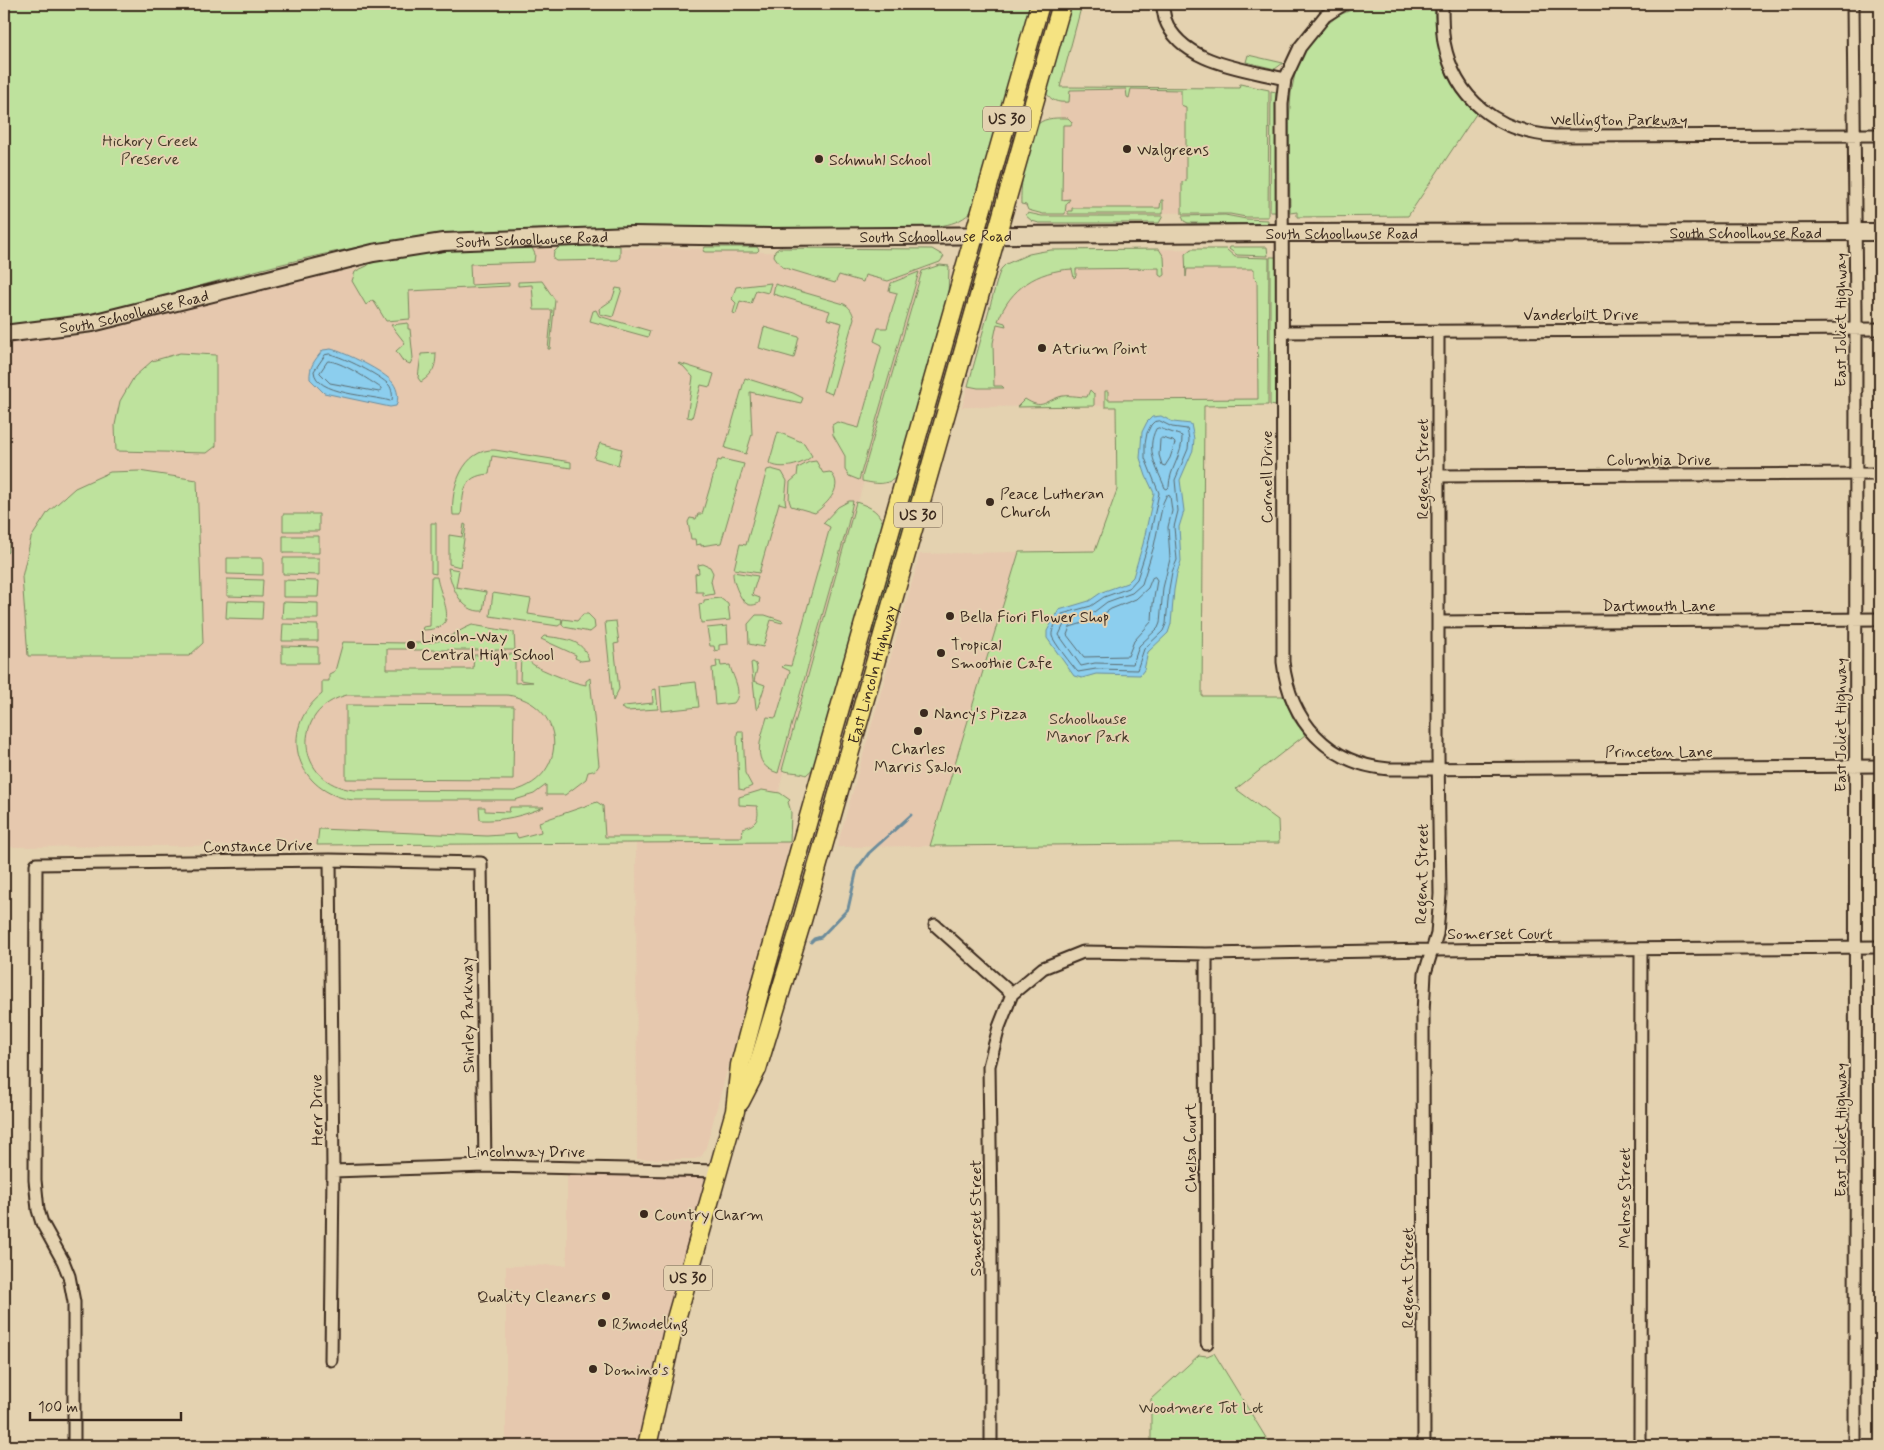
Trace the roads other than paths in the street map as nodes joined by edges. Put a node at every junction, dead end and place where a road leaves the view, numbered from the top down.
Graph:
1 (1040, 4) edge
2 (1062, 4) edge
3 (1162, 4) edge
4 (1344, 4) edge
5 (1442, 4) edge
6 (1853, 4) edge
7 (1286, 79) junction
8 (1854, 134) junction
9 (1880, 135) edge
10 (1856, 232) junction
11 (1880, 232) edge
12 (1282, 233) junction
13 (974, 235) junction
14 (996, 235) junction
15 (1856, 328) junction
16 (1880, 329) edge
17 (1438, 331) junction
18 (1283, 332) junction
19 (4, 334) edge
20 (1856, 474) junction
21 (1880, 474) edge
22 (1439, 476) junction
23 (1857, 620) junction
24 (1880, 620) edge
25 (1438, 622) junction
26 (1857, 766) junction
27 (1880, 766) edge
28 (1438, 769) junction
29 (330, 860) junction
30 (481, 863) joint
31 (935, 925) dead end
32 (1857, 947) junction
33 (1880, 947) edge
34 (1641, 949) junction
35 (1432, 950) junction
36 (1206, 954) junction
37 (1012, 994) junction
38 (735, 1111) junction
39 (485, 1166) junction
40 (333, 1171) junction
41 (719, 1171) junction
42 (1206, 1343) dead end
43 (331, 1360) dead end
44 (74, 1446) edge
45 (647, 1446) edge
46 (991, 1446) edge
47 (1424, 1446) edge
48 (1640, 1446) edge
49 (1855, 1446) edge

1 - 13 main road, US 30
2 - 14 main road, US 30
3 - 7 street
4 - 7 street, Cornell Drive
5 - 8 street, Wellington Parkway
6 - 8 street, East Joliet Highway
7 - 12 street, Cornell Drive
8 - 9 street, Wellington Parkway
8 - 10 street, East Joliet Highway
10 - 11 street, South Schoolhouse Road
10 - 12 street, South Schoolhouse Road
10 - 15 street, East Joliet Highway
12 - 14 street, South Schoolhouse Road
12 - 18 street, Cornell Drive
13 - 14 street, South Schoolhouse Road
13 - 19 street, South Schoolhouse Road
13 - 38 main road, East Lincoln Highway / US 30
14 - 38 main road, East Lincoln Highway / US 30
15 - 16 street, Vanderbilt Drive
15 - 17 street, Vanderbilt Drive
15 - 20 street, East Joliet Highway
17 - 18 street, Vanderbilt Drive
17 - 22 street, Regent Street
18 - 28 street, Cornell Drive
20 - 21 street, Columbia Drive
20 - 22 street, Columbia Drive
20 - 23 street, East Joliet Highway
22 - 25 street, Regent Street
23 - 24 street, Dartmouth Lane
23 - 25 street, Dartmouth Lane
23 - 26 street, East Joliet Highway
25 - 28 street, Regent Street
26 - 27 street, Princeton Lane
26 - 28 street, Princeton Lane
26 - 32 street, East Joliet Highway
28 - 35 street, Regent Street
29 - 30 street, Constance Drive
29 - 40 street, Herr Drive
29 - 44 street, Constance Drive
30 - 39 street, Shirley Parkway
31 - 37 street
32 - 33 street, Somerset Court
32 - 34 street, Somerset Court
32 - 49 street, East Joliet Highway
34 - 35 street, Somerset Court
34 - 48 street, Melrose Street
35 - 36 street, Somerset Court
35 - 47 street, Regent Street
36 - 37 street, Somerset Court
36 - 42 street, Chelsa Court
37 - 46 street, Somerset Street
38 - 41 main road, East Lincoln Highway / US 30
39 - 40 street, Lincolnway Drive
39 - 41 street, Lincolnway Drive
40 - 43 street, Herr Drive
41 - 45 main road, East Lincoln Highway / US 30

